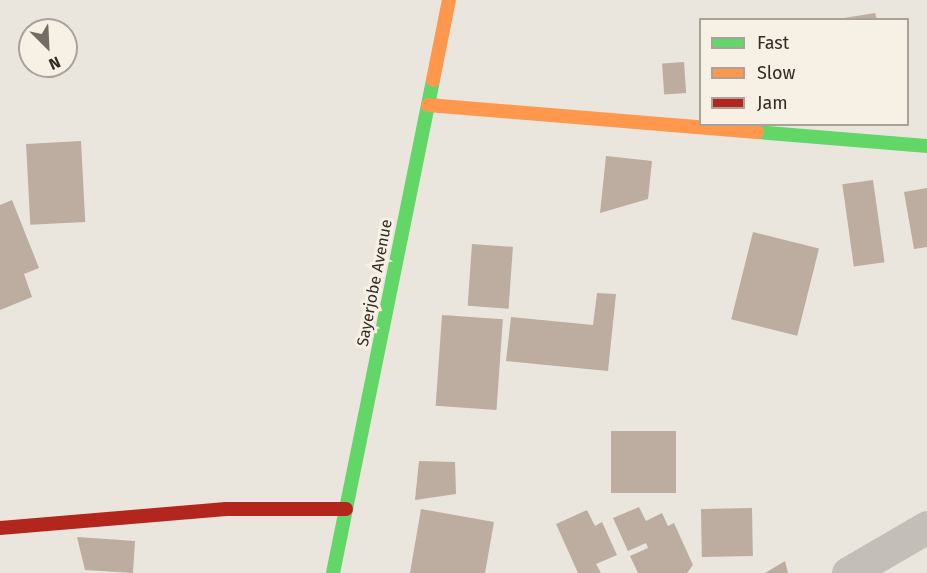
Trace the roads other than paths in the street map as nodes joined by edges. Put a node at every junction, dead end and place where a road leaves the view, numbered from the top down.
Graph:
1 (449, 0) edge
2 (428, 105) junction
3 (927, 146) edge
4 (346, 508) junction
5 (927, 527) edge
6 (0, 528) edge
7 (333, 573) edge
8 (848, 573) edge

1 - 2 street, Sayerjobe Avenue
2 - 3 street
2 - 4 street, Sayerjobe Avenue
4 - 6 street
4 - 7 street, Sayerjobe Avenue
5 - 8 street

